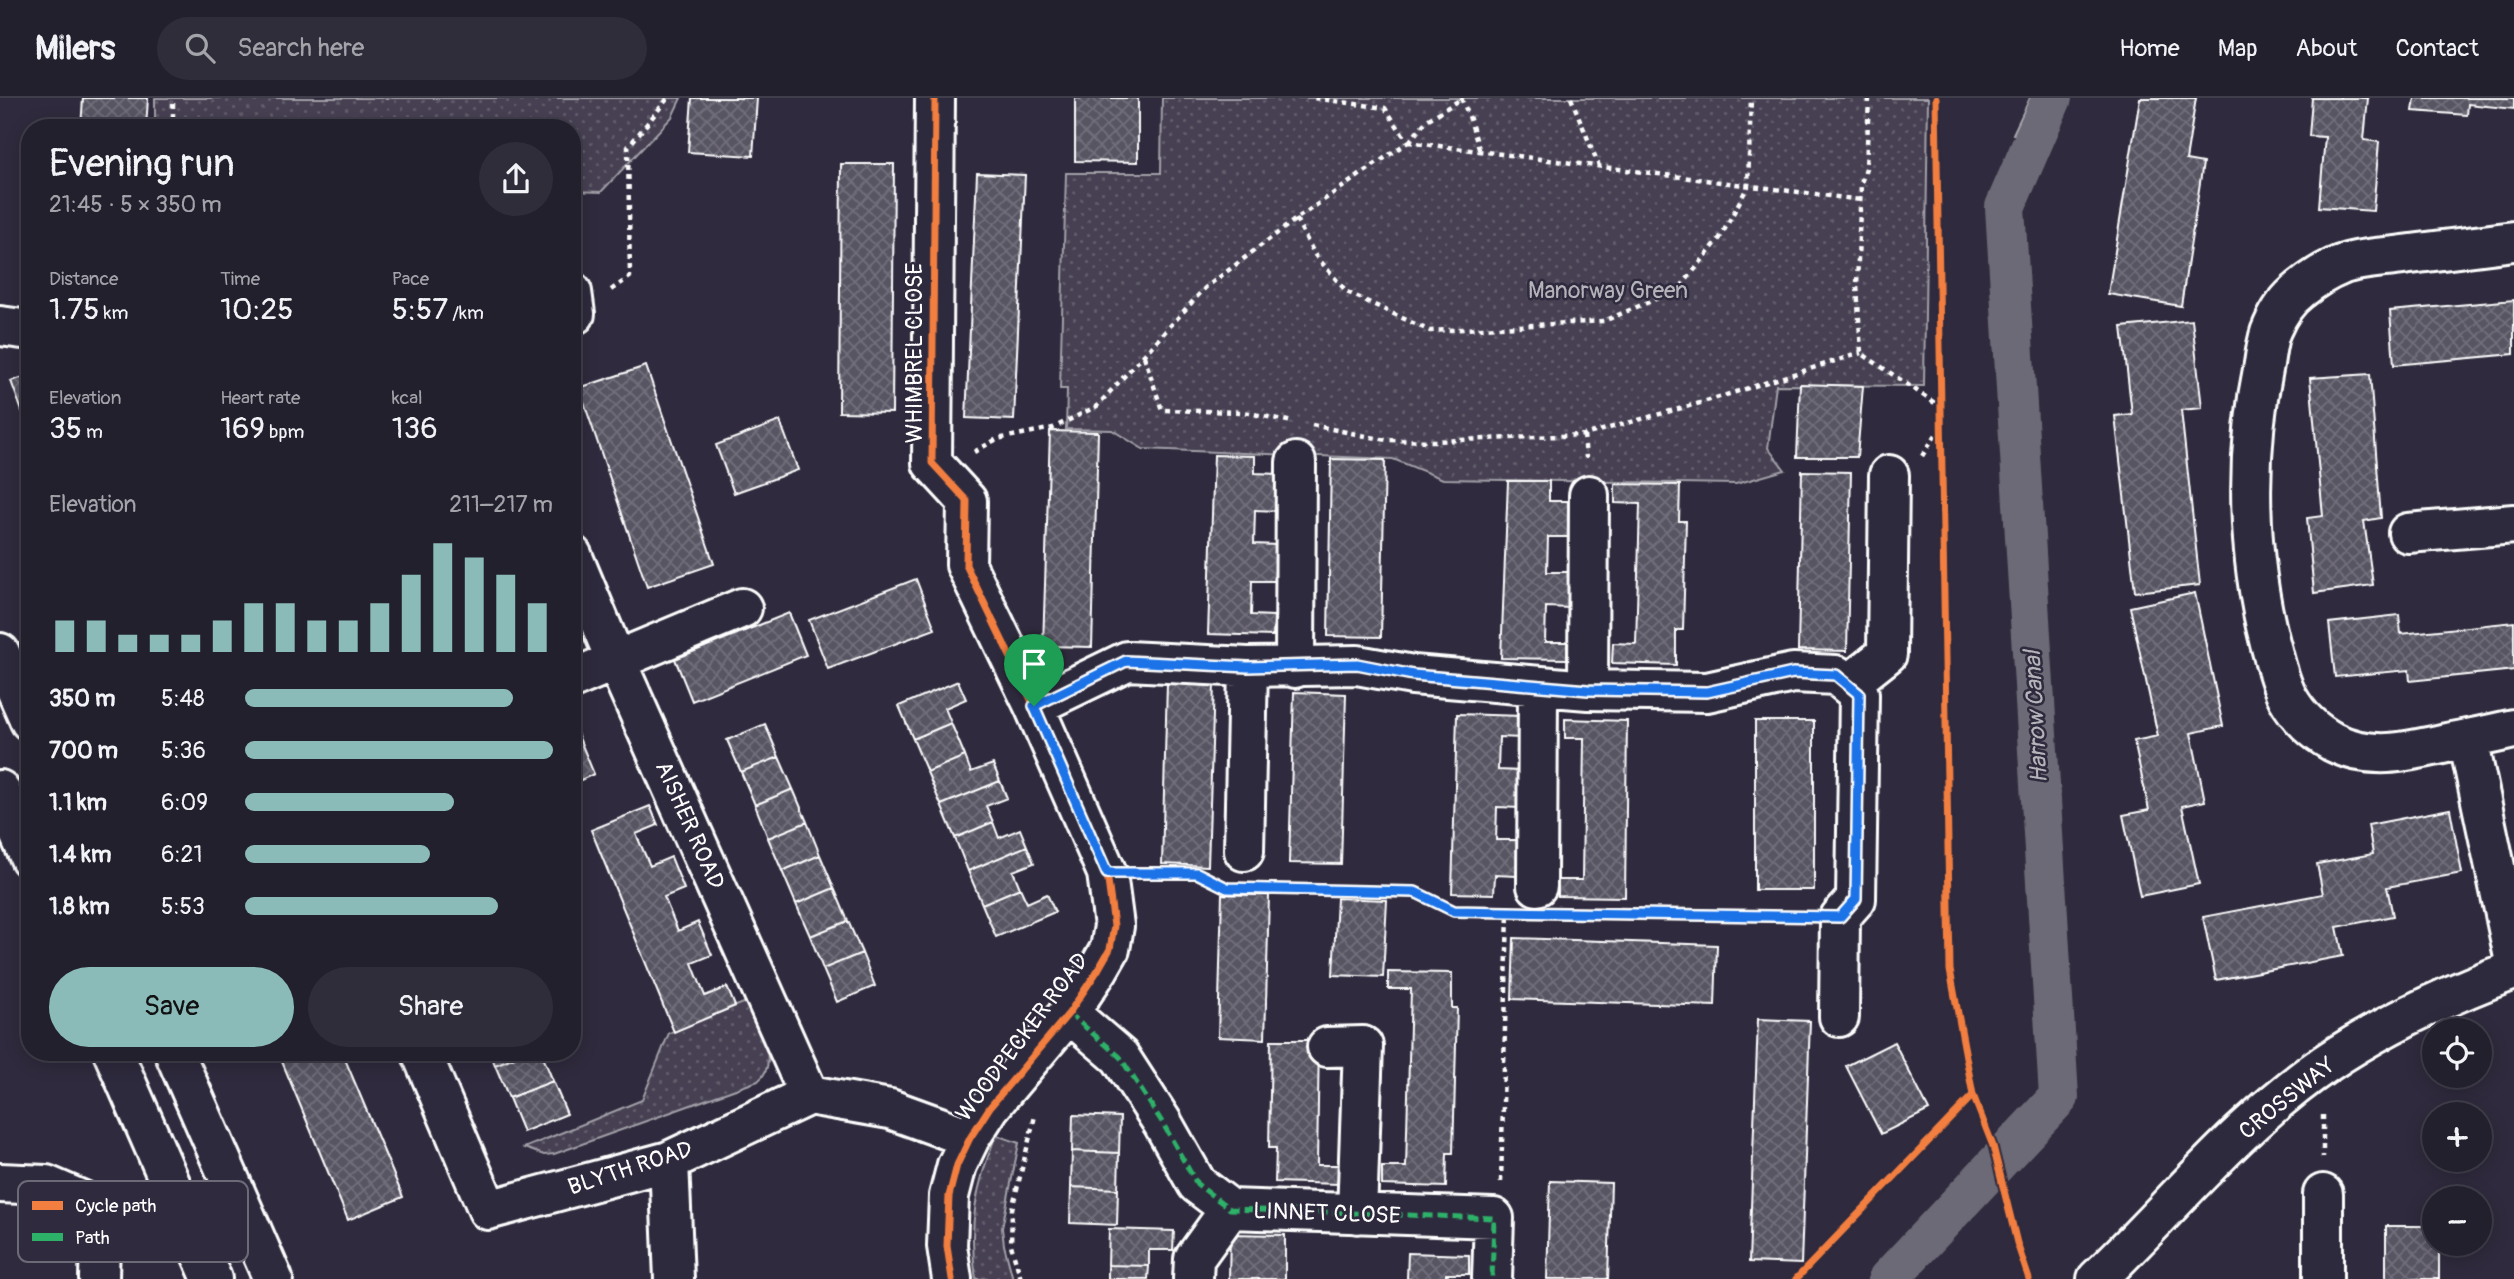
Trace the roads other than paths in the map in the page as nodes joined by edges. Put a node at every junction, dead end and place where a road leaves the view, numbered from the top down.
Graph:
1 (935, 98) edge
2 (2514, 241) edge
3 (0, 326) edge
4 (21, 329) edge
5 (1296, 462) dead end
6 (1889, 475) dead end
7 (1589, 495) dead end
8 (2514, 524) edge
9 (2408, 533) dead end
10 (581, 576) edge
11 (742, 608) dead end
12 (0, 653) edge
13 (617, 661) junction
14 (1248, 667) junction
15 (1295, 668) junction
16 (581, 675) edge
17 (1848, 685) junction
18 (1538, 687) junction
19 (1588, 690) junction
20 (21, 701) edge
21 (1034, 706) junction
22 (2514, 729) edge
23 (2468, 739) junction
24 (0, 790) edge
25 (21, 838) edge
26 (1244, 850) dead end
27 (1540, 904) road end
28 (2514, 957) edge
29 (2514, 970) edge
30 (1069, 1013) junction
31 (1839, 1017) dead end
32 (1327, 1047) dead end
33 (117, 1061) edge
34 (178, 1061) edge
35 (425, 1061) edge
36 (809, 1095) junction
37 (970, 1138) junction
38 (669, 1161) junction
39 (169, 1181) edge
40 (231, 1181) edge
41 (0, 1183) edge
42 (18, 1184) edge
43 (2323, 1194) road end
44 (1230, 1209) junction
45 (1357, 1214) junction
46 (248, 1220) edge
47 (205, 1262) edge
48 (212, 1279) edge
49 (274, 1279) edge
50 (674, 1279) edge
51 (952, 1279) edge
52 (1193, 1279) edge
53 (1492, 1279) edge
54 (2097, 1279) edge
55 (2323, 1279) edge

1 - 21 street, WHIMBREL CLOSE
2 - 23 street
3 - 4 street
5 - 15 street
6 - 17 street
7 - 19 street
8 - 9 street
10 - 13 street, AISHER ROAD
11 - 13 street
12 - 20 street
13 - 16 street
13 - 36 street, AISHER ROAD
14 - 15 street
14 - 21 street
14 - 26 street
15 - 18 street
17 - 19 street
17 - 31 street
18 - 19 street
18 - 27 street
21 - 30 street, WOODPECKER ROAD
22 - 23 street
23 - 28 street
24 - 25 street
29 - 54 street, CROSSWAY
30 - 37 street, WOODPECKER ROAD
30 - 44 street, LINNET CLOSE
32 - 45 street
33 - 39 street
34 - 40 street
35 - 38 street, BLYTH ROAD
36 - 37 street
36 - 38 street, BLYTH ROAD
37 - 51 street, WOODPECKER ROAD
38 - 50 street
41 - 42 street
43 - 55 street
44 - 45 street, LINNET CLOSE
44 - 52 street
45 - 53 street, LINNET CLOSE
46 - 49 street
47 - 48 street

